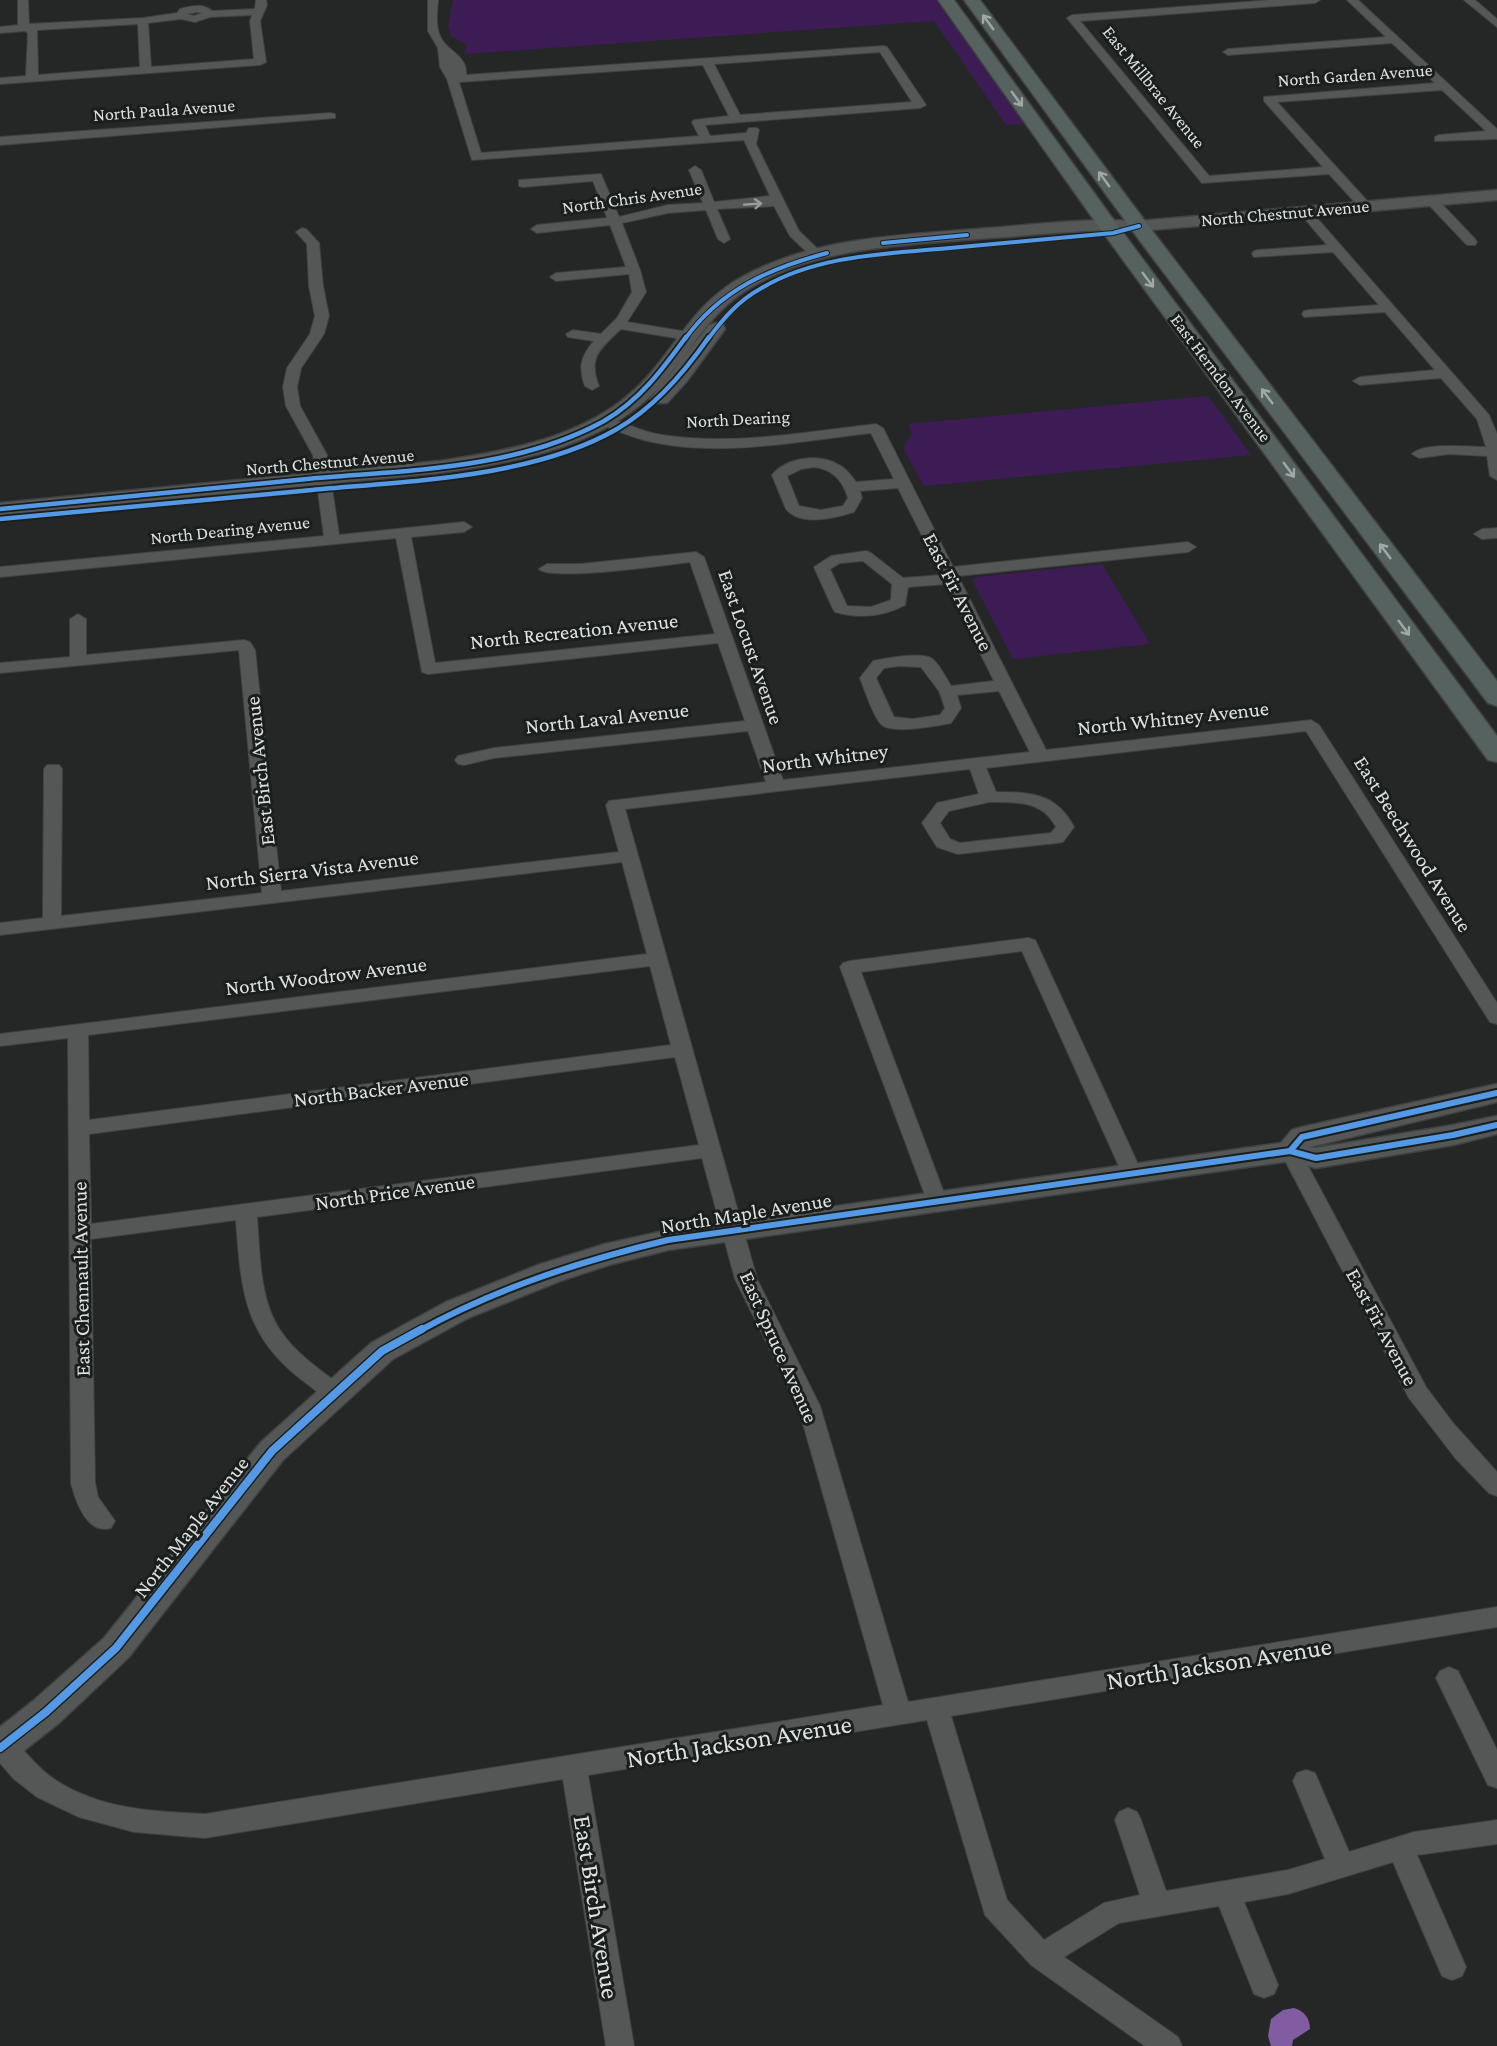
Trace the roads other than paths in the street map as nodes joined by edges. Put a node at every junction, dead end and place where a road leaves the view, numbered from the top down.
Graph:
1 (24, 0) edge
2 (261, 0) edge
3 (433, 0) edge
4 (946, 0) edge
5 (972, 0) edge
6 (1315, 0) edge
7 (1352, 0) edge
8 (1469, 0) edge
9 (194, 4) edge
10 (259, 12) junction
11 (209, 14) junction
12 (181, 16) junction
13 (143, 21) junction
14 (1497, 24) edge
15 (27, 28) junction
16 (0, 30) edge
17 (1395, 40) junction
18 (1228, 52) dead end
19 (707, 62) junction
20 (146, 70) junction
21 (32, 79) junction
22 (453, 79) junction
23 (0, 81) edge
24 (1444, 86) junction
25 (331, 116) dead end
26 (736, 119) junction
27 (1496, 135) edge
28 (1439, 139) dead end
29 (706, 140) junction
30 (0, 141) edge
31 (695, 170) dead end
32 (1333, 170) junction
33 (523, 183) dead end
34 (1497, 195) edge
35 (778, 201) junction
36 (1431, 201) junction
37 (710, 206) junction
38 (1366, 207) junction
39 (1305, 212) junction
40 (616, 221) junction
41 (1139, 226) junction
42 (1109, 228) junction
43 (537, 229) dead end
44 (302, 232) dead end
45 (724, 239) dead end
46 (1471, 242) dead end
47 (1336, 248) junction
48 (1258, 254) dead end
49 (820, 260) junction
50 (634, 270) junction
51 (556, 277) dead end
52 (1389, 308) junction
53 (1309, 314) dead end
54 (621, 321) junction
55 (691, 332) junction
56 (573, 334) dead end
57 (603, 338) junction
58 (1446, 373) junction
59 (1360, 381) dead end
60 (592, 386) dead end
61 (613, 424) junction
62 (876, 428) joint
63 (1493, 452) junction
64 (1419, 454) dead end
65 (1497, 476) edge
66 (325, 483) junction
67 (903, 483) junction
68 (852, 487) junction
69 (0, 508) edge
70 (0, 519) edge
71 (464, 527) dead end
72 (403, 533) junction
73 (332, 540) junction
74 (1188, 547) dead end
75 (547, 569) dead end
76 (0, 572) edge
77 (950, 576) junction
78 (900, 583) junction
79 (78, 619) dead end
80 (724, 638) junction
81 (78, 660) junction
82 (0, 668) edge
83 (1005, 685) junction
84 (946, 691) junction
85 (1497, 698) edge
86 (755, 725) junction
87 (1311, 725) joint
88 (1497, 754) edge
89 (1041, 756) junction
90 (464, 760) dead end
91 (976, 764) junction
92 (53, 769) dead end
93 (776, 786) junction
94 (989, 797) junction
95 (615, 805) joint
96 (629, 856) junction
97 (272, 897) junction
98 (52, 923) junction
99 (0, 929) edge
100 (658, 959) junction
101 (1497, 1018) edge
102 (78, 1031) junction
103 (0, 1040) edge
104 (683, 1050) junction
105 (1497, 1093) edge
106 (1497, 1107) edge
107 (1497, 1125) edge
108 (79, 1128) junction
109 (1413, 1142) junction
110 (711, 1150) junction
111 (1290, 1151) junction
112 (1132, 1173) junction
113 (936, 1201) junction
114 (246, 1212) junction
115 (733, 1230) junction
116 (80, 1233) junction
117 (334, 1392) junction
118 (1497, 1487) edge
119 (102, 1521) dead end
120 (1497, 1617) edge
121 (1449, 1678) dead end
122 (936, 1708) junction
123 (899, 1714) junction
124 (1, 1747) edge
125 (574, 1767) junction
126 (1497, 1777) edge
127 (1306, 1781) dead end
128 (1128, 1820) dead end
129 (1497, 1832) edge
130 (1400, 1848) junction
131 (1341, 1866) junction
132 (1227, 1893) junction
133 (1157, 1905) junction
134 (1041, 1956) junction
135 (1452, 1967) dead end
136 (1264, 1985) dead end
137 (620, 2046) edge
138 (1168, 2046) edge

1 - 15 street
2 - 10 street
3 - 22 street
4 -> 42 main road, East Herndon Avenue
41 -> 5 main road, East Herndon Avenue
6 - 32 street, East Millbrae Avenue
7 - 17 street
8 - 14 street
9 - 11 street
9 - 12 street
10 - 11 street
10 - 20 street
11 - 12 street
12 - 13 street
13 - 15 street
13 - 20 street
15 - 16 street
15 - 21 street
17 - 18 street
17 - 24 street
19 - 22 street
19 - 26 street
19 - 26 street
20 - 21 street
21 - 23 street
22 - 29 street
24 - 27 street
24 - 32 street, North Garden Avenue
25 - 30 street, North Paula Avenue
26 - 29 street
27 - 28 street
29 - 35 street
31 - 37 street
32 - 38 street
33 - 40 street
34 - 36 main road, North Chestnut Avenue
35 - 37 street, North Chris Avenue
35 - 49 street
36 - 38 main road, North Chestnut Avenue
36 - 46 street
37 - 40 street, North Chris Avenue
37 - 45 street
38 - 39 main road, North Chestnut Avenue
39 - 41 main road, North Chestnut Avenue
39 - 47 street
40 - 43 street, North Chris Avenue
40 - 50 street
41 - 42 main road, North Chestnut Avenue
85 -> 41 main road, East Herndon Avenue
42 - 49 main road, North Chestnut Avenue
42 - 49 main road, North Chestnut Avenue
42 -> 88 main road, East Herndon Avenue
44 - 66 street
47 - 48 street
47 - 52 street
49 - 55 main road, North Chestnut Avenue
49 - 61 main road, North Chestnut Avenue
50 - 51 street
50 - 54 street
52 - 53 street
52 - 58 street
54 - 55 street
54 - 57 street
55 - 61 main road, North Chestnut Avenue
56 - 57 street
57 - 60 street
58 - 59 street
58 - 63 street
61 - 62 street, North Dearing
61 - 66 main road, North Chestnut Avenue
62 - 67 street, East Fir Avenue
63 - 64 street
63 - 65 street
66 - 69 main road, North Chestnut Avenue
66 - 70 main road, North Chestnut Avenue
66 - 73 street
67 - 68 street
67 - 77 street, East Fir Avenue
68 - 68 street
71 - 72 street, North Dearing Avenue
72 - 73 street, North Dearing Avenue
72 - 80 street, North Recreation Avenue
73 - 76 street, North Dearing Avenue
74 - 77 street
75 - 80 street, East Locust Avenue
77 - 78 street
77 - 83 street, East Fir Avenue
78 - 78 street
79 - 81 street
80 - 86 street, East Locust Avenue
81 - 82 street
81 - 97 street, East Birch Avenue
83 - 84 street
83 - 89 street, East Fir Avenue
84 - 84 street
86 - 90 street, North Laval Avenue
86 - 93 street, East Locust Avenue
87 - 89 street, North Whitney Avenue
87 - 101 street, East Beechwood Avenue
89 - 91 street, North Whitney
91 - 93 street, North Whitney
91 - 94 street
92 - 98 street
93 - 95 street, North Whitney
94 - 94 street
95 - 96 street, East Spruce Avenue
96 - 97 street, North Sierra Vista Avenue
96 - 100 street, East Spruce Avenue
97 - 98 street, North Sierra Vista Avenue
98 - 99 street, North Sierra Vista Avenue
100 - 102 street, North Woodrow Avenue
100 - 104 street, East Spruce Avenue
102 - 103 street, North Woodrow Avenue
102 - 108 street, East Chennault Avenue
104 - 108 street, North Backer Avenue
104 - 110 street, East Spruce Avenue
105 - 111 main road, North Maple Avenue
106 - 109 main road
107 - 109 main road, North Maple Avenue
108 - 116 street, East Chennault Avenue
109 - 111 main road, North Maple Avenue
110 - 114 street, North Price Avenue
110 - 115 street, East Spruce Avenue
111 - 112 main road, North Maple Avenue
111 - 118 street, East Fir Avenue
112 - 113 main road, North Maple Avenue
112 - 113 street
113 - 115 main road, North Maple Avenue
114 - 116 street, North Price Avenue
114 - 117 street
115 - 117 main road, North Maple Avenue
115 - 123 street, East Spruce Avenue
116 - 119 street, East Chennault Avenue
117 - 124 main road, North Maple Avenue
120 - 122 street, North Jackson Avenue
121 - 126 street
122 - 123 street, North Jackson Avenue
122 - 134 street
123 - 125 street, North Jackson Avenue
124 - 125 street, North Jackson Avenue
125 - 137 street, East Birch Avenue
127 - 131 street
128 - 133 street
129 - 130 street
130 - 131 street
130 - 135 street
131 - 132 street
132 - 133 street
132 - 136 street
133 - 134 street
134 - 138 street

